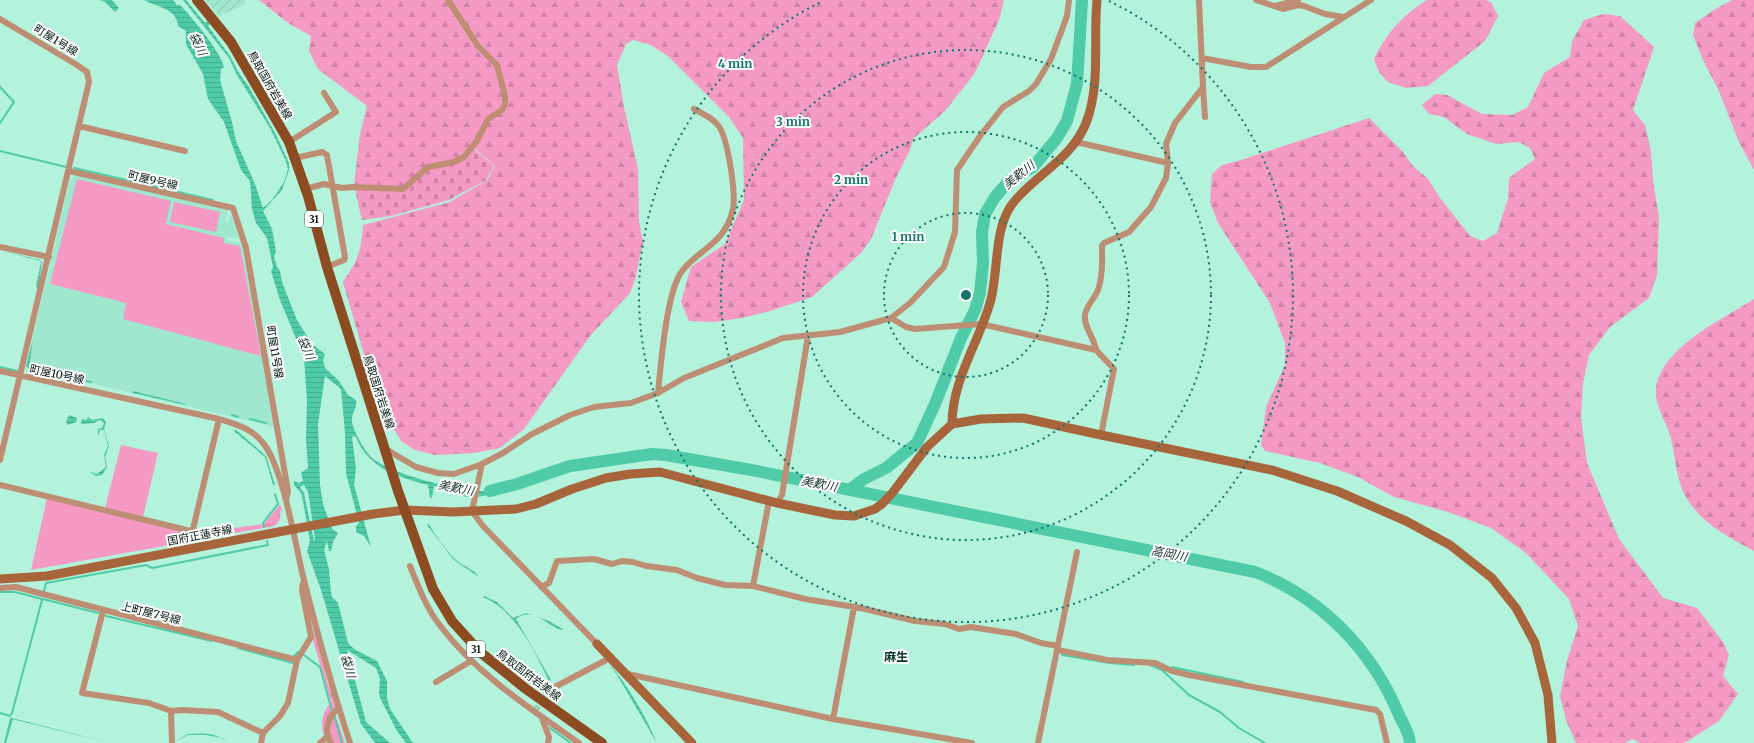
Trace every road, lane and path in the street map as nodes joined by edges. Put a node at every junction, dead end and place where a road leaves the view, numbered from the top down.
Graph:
1 (197, 0) edge
2 (448, 0) edge
3 (1069, 0) edge
4 (1097, 0) edge
5 (1199, 0) edge
6 (1256, 0) edge
7 (1298, 0) edge
8 (1370, 0) edge
9 (1274, 7) junction
10 (1343, 17) junction
11 (0, 19) edge
12 (1202, 58) junction
13 (89, 86) joint
14 (1203, 87) junction
15 (324, 93) dead end
16 (694, 109) dead end
17 (1205, 117) dead end
18 (79, 126) junction
19 (289, 142) junction
20 (1076, 142) junction
21 (185, 151) dead end
22 (295, 158) junction
23 (1168, 163) junction
24 (69, 171) junction
25 (333, 186) junction
26 (305, 189) junction
27 (233, 208) joint
28 (0, 247) edge
29 (49, 257) junction
30 (327, 267) junction
31 (891, 318) junction
32 (981, 324) junction
33 (808, 336) junction
34 (1096, 350) junction
35 (0, 371) edge
36 (21, 376) junction
37 (658, 393) junction
38 (219, 419) junction
39 (952, 424) junction
40 (1101, 435) junction
41 (384, 448) junction
42 (0, 460) edge
43 (482, 464) junction
44 (0, 485) edge
45 (285, 502) junction
46 (773, 502) junction
47 (405, 510) junction
48 (472, 511) junction
49 (292, 528) junction
50 (1077, 552) dead end
51 (410, 566) dead end
52 (303, 577) junction
53 (0, 579) edge
54 (753, 586) junction
55 (541, 587) junction
56 (0, 588) edge
57 (854, 606) junction
58 (103, 611) junction
59 (597, 644) joint
60 (1058, 648) junction
61 (610, 658) junction
62 (297, 660) junction
63 (471, 661) junction
64 (628, 674) junction
65 (436, 682) dead end
66 (549, 690) tunnel mouth
67 (339, 708) junction
68 (171, 711) junction
69 (540, 715) junction
70 (833, 719) junction
71 (263, 733) junction
72 (329, 740) edge
73 (172, 743) edge
74 (262, 743) edge
75 (320, 743) edge
76 (350, 743) edge
77 (548, 743) edge
78 (579, 743) edge
79 (602, 743) edge
80 (692, 743) edge
81 (968, 743) edge
82 (1038, 743) edge
83 (1387, 743) edge
84 (1552, 743) edge

1 - 19 main road, 鳥取国府岩美線 / 31
2 - 25 street
3 - 31 street
4 - 20 street
5 - 12 street
6 - 9 street
7 - 9 street
8 - 10 street
9 - 10 street
10 - 12 street
11 - 13 street, 町屋1号線
12 - 14 street
13 - 18 street, 町屋10号線
14 - 17 street
14 - 23 street
15 - 19 street
16 - 37 street
18 - 21 street
18 - 24 street, 町屋10号線
19 - 22 main road, 鳥取国府岩美線 / 31
20 - 23 street
20 - 32 street
22 - 25 street
22 - 26 main road, 鳥取国府岩美線 / 31
23 - 34 street
24 - 27 street, 町屋9号線
24 - 29 street, 町屋10号線
25 - 26 street
25 - 30 street
26 - 30 main road, 鳥取国府岩美線 / 31
27 - 45 street, 町屋11号線
28 - 29 street
29 - 36 street, 町屋10号線
30 - 41 main road, 鳥取国府岩美線 / 31
31 - 32 street
31 - 33 street
32 - 34 street
32 - 39 street
33 - 37 street
33 - 46 street
34 - 40 street
35 - 36 street
36 - 38 street, 町屋10号線
36 - 42 street
37 - 43 street
38 - 44 street
38 - 45 street, 町屋10号線
39 - 40 street
39 - 46 street, 国府正蓮寺線
40 - 84 street
41 - 43 street
41 - 47 main road, 鳥取国府岩美線 / 31
43 - 48 street
45 - 49 street, 町屋10号線
46 - 48 street, 国府正蓮寺線
46 - 54 street
47 - 48 street, 国府正蓮寺線
47 - 49 street, 国府正蓮寺線
47 - 79 main road, 鳥取国府岩美線 / 31
48 - 55 street
49 - 52 street, 町屋10号線
49 - 53 street, 国府正蓮寺線
50 - 60 street
51 - 63 street
52 - 62 street
52 - 67 street
54 - 55 street
54 - 57 street
55 - 59 street
56 - 58 street, 上町屋7号線
57 - 60 street
57 - 70 street
58 - 62 street, 上町屋7号線
58 - 68 street
59 - 61 street
60 - 82 street
60 - 83 street
61 - 64 street
61 - 66 street
62 - 71 street
63 - 65 street
63 - 69 street
64 - 70 street
64 - 80 street
67 - 72 street
67 - 76 street
68 - 71 street
68 - 73 street
69 - 77 street
69 - 78 street
70 - 81 street
71 - 74 street
72 - 75 street

